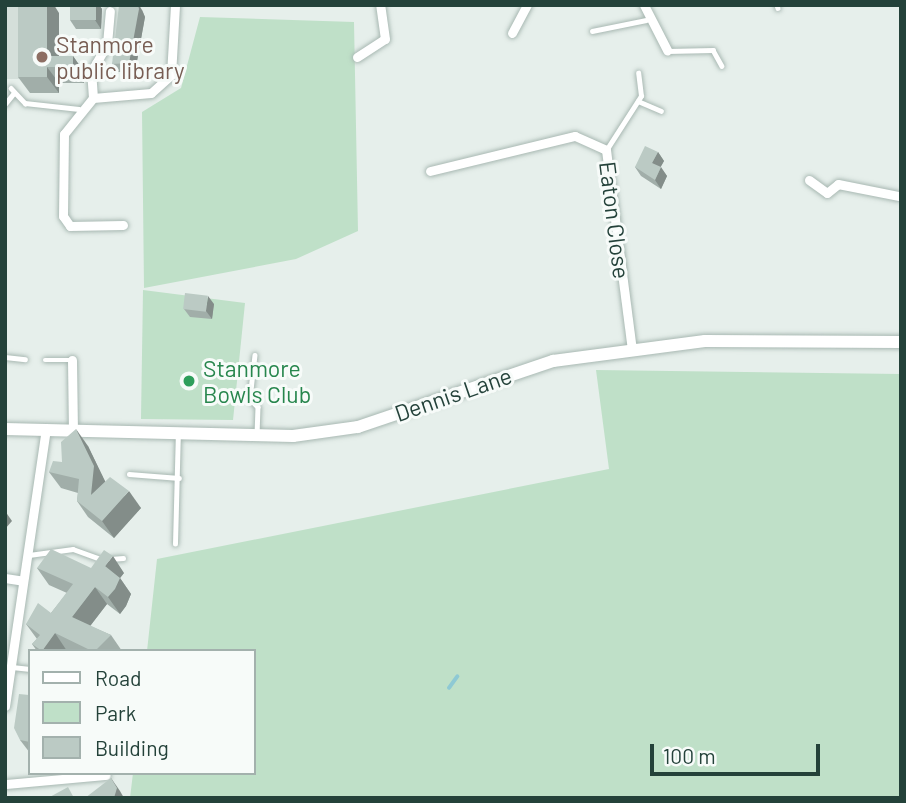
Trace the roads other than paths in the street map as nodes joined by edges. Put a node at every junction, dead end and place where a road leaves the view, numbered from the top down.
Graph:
1 (174, 5) edge
2 (380, 5) edge
3 (527, 5) edge
4 (644, 5) edge
5 (110, 11) dead end
6 (646, 20) junction
7 (592, 31) dead end
8 (512, 33) dead end
9 (667, 50) joint
10 (357, 57) dead end
11 (722, 66) dead end
12 (638, 73) dead end
13 (11, 88) dead end
14 (13, 94) junction
15 (93, 98) junction
16 (638, 101) junction
17 (5, 104) edge
18 (79, 109) junction
19 (661, 111) dead end
20 (606, 150) junction
21 (430, 171) dead end
22 (809, 180) dead end
23 (900, 196) edge
24 (123, 225) dead end
25 (901, 342) edge
26 (632, 349) junction
27 (255, 355) dead end
28 (5, 358) edge
29 (25, 359) dead end
30 (45, 360) dead end
31 (72, 360) joint
32 (5, 429) edge
33 (46, 429) junction
34 (73, 429) junction
35 (178, 430) junction
36 (256, 434) junction
37 (129, 474) dead end
38 (179, 478) junction
39 (175, 544) dead end
40 (29, 555) junction
41 (123, 558) dead end
42 (5, 578) edge
43 (23, 581) junction
44 (9, 655) edge
45 (11, 666) junction
46 (28, 669) edge
47 (5, 706) edge
48 (106, 775) edge
49 (5, 784) edge

1 - 15 street
2 - 10 street
3 - 8 street
4 - 6 street
5 - 15 street
6 - 7 lane
6 - 9 street
9 - 11 lane
12 - 16 lane
13 - 14 lane
14 - 17 lane
14 - 18 lane
15 - 18 street
16 - 19 lane
16 - 20 lane
18 - 24 street
20 - 21 street, Eaton Close
20 - 26 street, Eaton Close
22 - 23 street
25 - 26 street, Dennis Lane
26 - 36 street, Dennis Lane
27 - 36 lane
28 - 29 lane
30 - 31 lane
31 - 34 street
32 - 33 street, Dennis Lane
33 - 34 street, Dennis Lane
33 - 40 street
34 - 35 street, Dennis Lane
35 - 36 street, Dennis Lane
35 - 38 lane
37 - 38 lane
38 - 39 lane
40 - 41 lane
40 - 43 street
42 - 43 street
43 - 44 street
44 - 45 street
45 - 46 lane
45 - 47 street
48 - 49 street

